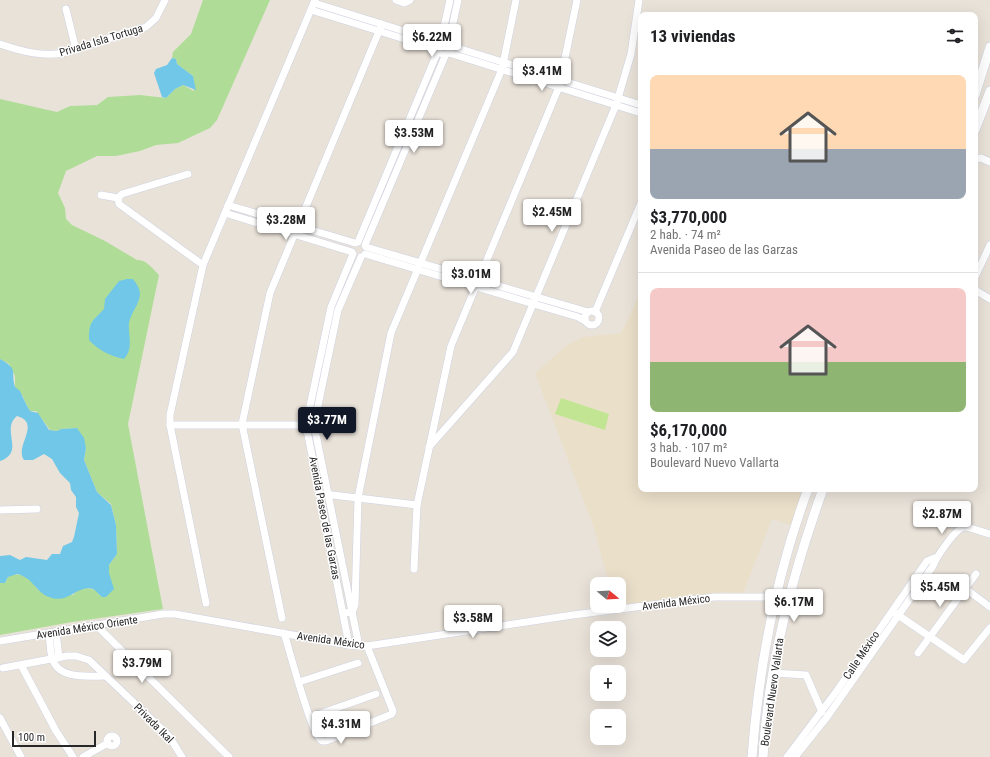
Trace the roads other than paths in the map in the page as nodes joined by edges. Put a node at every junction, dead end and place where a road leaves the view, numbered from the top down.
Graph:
1 (164, 0) edge
2 (396, 0) edge
3 (410, 0) edge
4 (450, 0) edge
5 (458, 0) edge
6 (516, 0) edge
7 (577, 0) edge
8 (639, 0) edge
9 (313, 4) edge
10 (66, 9) dead end
11 (381, 28) junction
12 (0, 44) edge
13 (439, 46) junction
14 (990, 48) edge
15 (449, 49) junction
16 (76, 50) junction
17 (503, 66) junction
18 (560, 84) junction
19 (978, 86) edge
20 (990, 91) edge
21 (617, 102) junction
22 (638, 105) edge
23 (638, 112) edge
24 (978, 113) edge
25 (978, 158) edge
26 (990, 162) edge
27 (188, 174) dead end
28 (101, 196) dead end
29 (118, 198) junction
30 (228, 205) junction
31 (638, 210) edge
32 (225, 213) junction
33 (297, 226) junction
34 (294, 234) junction
35 (356, 243) junction
36 (990, 245) edge
37 (364, 251) junction
38 (353, 253) junction
39 (203, 265) junction
40 (419, 266) junction
41 (978, 271) edge
42 (477, 284) junction
43 (978, 292) edge
44 (990, 299) edge
45 (534, 301) junction
46 (592, 312) junction
47 (585, 321) junction
48 (242, 424) junction
49 (170, 425) junction
50 (306, 425) junction
51 (314, 425) junction
52 (429, 447) junction
53 (807, 492) edge
54 (823, 492) edge
55 (324, 494) junction
56 (358, 498) junction
57 (417, 505) junction
58 (37, 509) dead end
59 (0, 510) edge
60 (990, 534) edge
61 (414, 569) dead end
62 (976, 574) dead end
63 (356, 588) junction
64 (966, 589) junction
65 (348, 590) junction
66 (774, 597) junction
67 (206, 603) dead end
68 (990, 607) edge
69 (352, 612) junction
70 (344, 613) junction
71 (894, 613) junction
72 (175, 614) joint
73 (282, 618) dead end
74 (96, 625) junction
75 (990, 628) edge
76 (52, 632) junction
77 (284, 633) junction
78 (930, 638) junction
79 (0, 641) edge
80 (349, 645) junction
81 (359, 646) junction
82 (367, 646) junction
83 (918, 653) dead end
84 (56, 658) junction
85 (358, 663) dead end
86 (21, 665) junction
87 (3, 668) dead end
88 (773, 672) junction
89 (105, 676) junction
90 (299, 682) junction
91 (376, 694) dead end
92 (822, 712) junction
93 (310, 717) junction
94 (0, 718) edge
95 (108, 743) dead end
96 (21, 757) edge
97 (73, 757) edge
98 (84, 757) edge
99 (182, 757) edge
100 (229, 757) edge
101 (752, 757) edge
102 (763, 757) edge
103 (787, 757) edge
104 (795, 757) edge

1 - 16 street, Privada Isla Tortuga
2 - 3 street
4 - 13 street
5 - 15 street, Avenida Paseo de las Garzas
6 - 17 street
7 - 18 street
8 - 21 street
9 - 11 street
9 - 30 street
10 - 16 street
11 - 13 street
11 - 33 street
12 - 16 street, Privada Isla Tortuga
13 - 15 street
13 - 15 street
13 - 35 street
14 - 19 main road
15 - 17 street
15 - 37 street, Avenida Paseo de las Garzas
17 - 18 street
17 - 40 street
18 - 21 street
18 - 42 street
20 - 24 main road
21 - 22 street
21 - 23 street
21 - 45 street
25 - 26 street
27 - 29 street
28 - 29 street
29 - 39 street
30 - 32 street
30 - 33 street
31 - 46 street
32 - 34 street
32 - 39 street
33 - 34 street
33 - 35 street
34 - 38 street
34 - 48 street
35 - 37 street
35 - 38 street, Avenida Paseo de las Garzas
36 - 41 street
37 - 38 street
37 - 40 street
37 - 51 street, Avenida Paseo de las Garzas
38 - 50 street, Avenida Paseo de las Garzas
39 - 49 street
40 - 42 street
40 - 56 street
42 - 45 street
42 - 52 street
43 - 44 street
45 - 46 street
45 - 47 street
45 - 52 street
46 - 47 street
46 - 47 street
48 - 49 street
48 - 50 street
48 - 73 street
49 - 67 street
50 - 51 street
50 - 55 street, Avenida Paseo de las Garzas
51 - 55 street, Avenida Paseo de las Garzas
52 - 57 street
53 - 66 main road, Boulevard Nuevo Vallarta
54 - 88 main road, Boulevard Nuevo Vallarta
55 - 56 street
55 - 65 street, Avenida Paseo de las Garzas
55 - 70 street, Avenida Paseo de las Garzas
56 - 57 street
56 - 63 street
57 - 61 street
58 - 59 street
60 - 71 street, Calle México
62 - 64 street
63 - 65 street
63 - 69 street
64 - 68 street
64 - 78 street
65 - 69 street, Avenida Paseo de las Garzas
66 - 82 street, Avenida México
66 - 101 main road, Boulevard Nuevo Vallarta
69 - 70 street
69 - 81 street, Avenida Paseo de las Garzas
70 - 80 street, Avenida Paseo de las Garzas
71 - 78 street
71 - 92 street, Calle México
71 - 104 street, Calle México
72 - 74 street, Avenida México Oriente
72 - 77 street, Avenida México
74 - 76 street, Avenida México Oriente
74 - 100 street
75 - 78 street
76 - 79 street, Avenida México Oriente
76 - 84 street
77 - 80 street, Avenida México
77 - 90 street
78 - 83 street
80 - 81 street, Avenida México
81 - 82 street, Avenida México
82 - 93 street
84 - 86 street, Privada Ikal
84 - 89 street, Privada Ikal
84 - 89 street
85 - 90 street
86 - 87 street, Privada Ikal
86 - 97 street
88 - 92 street
88 - 102 main road, Boulevard Nuevo Vallarta
89 - 99 street, Privada Ikal
90 - 93 street
91 - 93 street
92 - 103 street, Calle México
94 - 96 street
95 - 98 street

